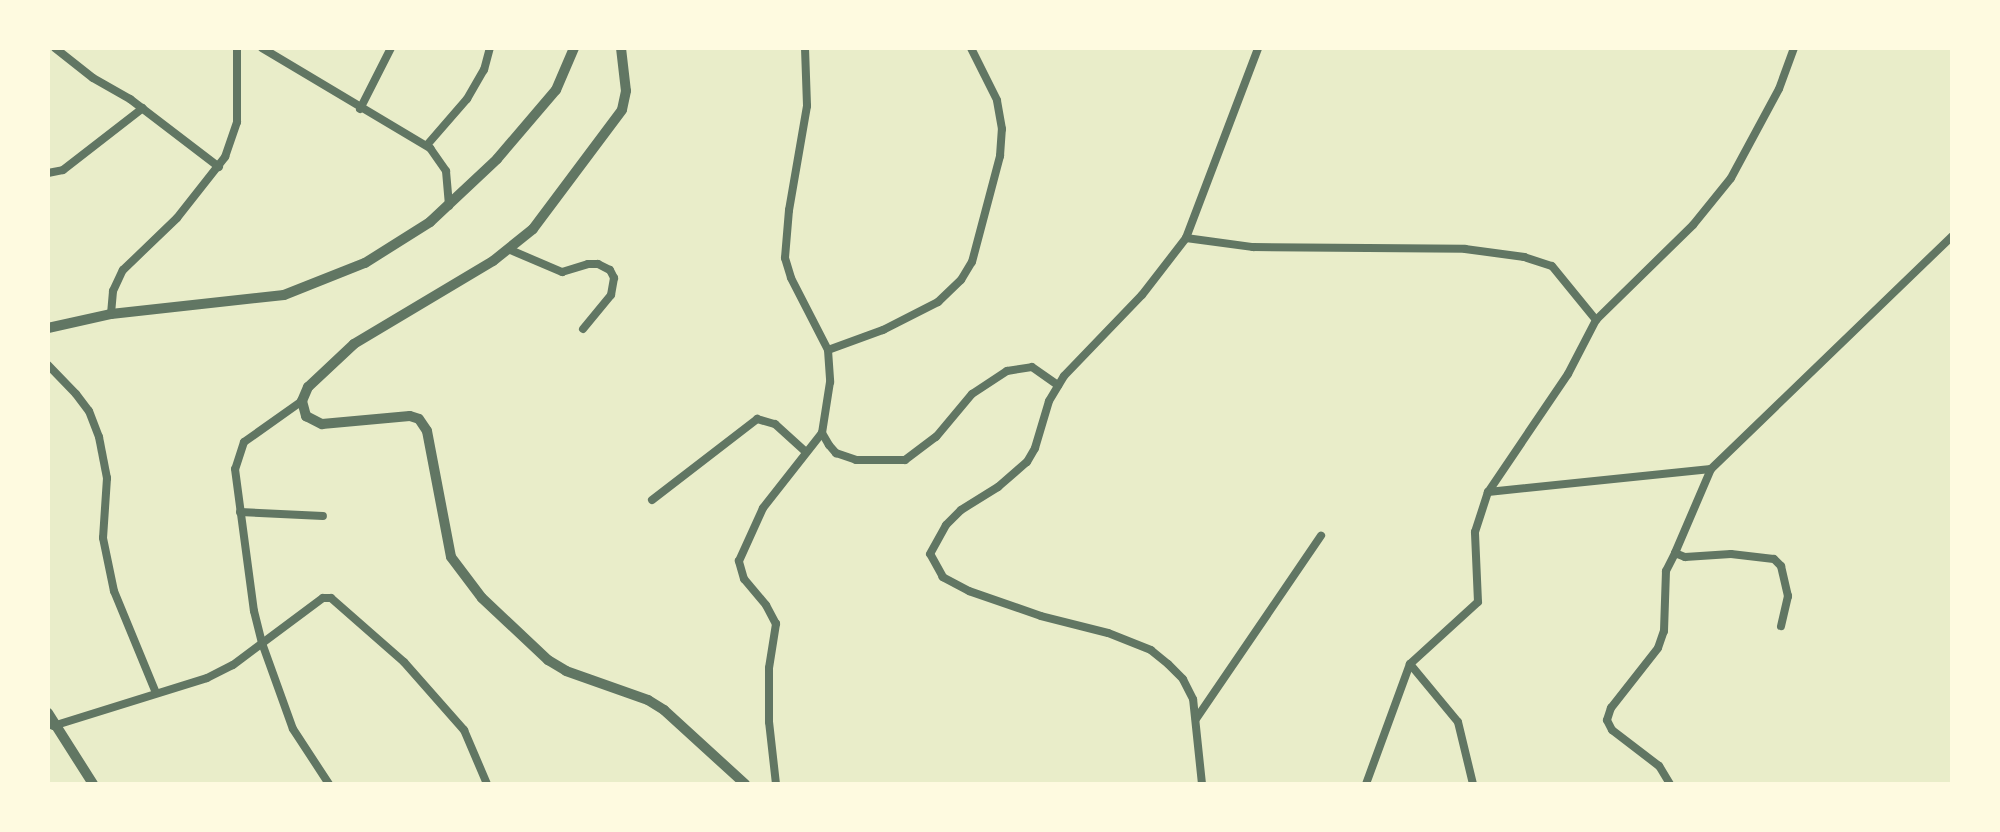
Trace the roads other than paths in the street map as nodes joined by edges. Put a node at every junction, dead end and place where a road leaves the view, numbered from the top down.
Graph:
1 (55, 48) edge
2 (237, 48) edge
3 (262, 48) edge
4 (391, 48) edge
5 (490, 48) edge
6 (574, 48) edge
7 (621, 48) edge
8 (805, 48) edge
9 (971, 48) edge
10 (1258, 48) edge
11 (1794, 48) edge
12 (143, 108) junction
13 (360, 109) junction
14 (427, 145) junction
15 (219, 167) junction
16 (48, 173) edge
17 (449, 207) junction
18 (1952, 236) edge
19 (1186, 238) junction
20 (508, 249) junction
21 (111, 314) junction
22 (1596, 320) junction
23 (48, 328) edge
24 (583, 329) dead end
25 (828, 350) junction
26 (48, 365) edge
27 (1058, 385) junction
28 (302, 401) junction
29 (822, 433) junction
30 (806, 452) junction
31 (1711, 469) junction
32 (1488, 492) junction
33 (652, 500) dead end
34 (240, 512) junction
35 (323, 516) dead end
36 (1321, 536) dead end
37 (1675, 553) junction
38 (1781, 626) dead end
39 (262, 643) junction
40 (1410, 664) junction
41 (156, 693) junction
42 (48, 713) edge
43 (1196, 719) junction
44 (53, 726) junction
45 (93, 784) edge
46 (329, 784) edge
47 (487, 784) edge
48 (745, 784) edge
49 (776, 784) edge
50 (1202, 784) edge
51 (1366, 784) edge
52 (1473, 784) edge
53 (1670, 784) edge

1 - 12 street
2 - 15 street
3 - 13 street
4 - 13 street
5 - 14 street
6 - 17 street
7 - 20 street
8 - 25 street
9 - 25 street
10 - 19 street
11 - 22 street
12 - 15 street
12 - 16 street
13 - 14 street
14 - 17 street
15 - 21 street
17 - 21 street
18 - 31 street
19 - 22 street
19 - 27 street
20 - 24 street
20 - 28 street
21 - 23 street
22 - 32 street
25 - 29 street
26 - 41 street
27 - 29 street
27 - 43 street
28 - 34 street
28 - 48 street
29 - 30 street
30 - 33 street
30 - 49 street
31 - 32 street
31 - 37 street
32 - 40 street
34 - 35 street
34 - 39 street
36 - 43 street
37 - 38 street
37 - 53 street
39 - 41 street
39 - 46 street
39 - 47 street
40 - 51 street
40 - 52 street
41 - 44 street
42 - 44 street
43 - 50 street
44 - 45 street

